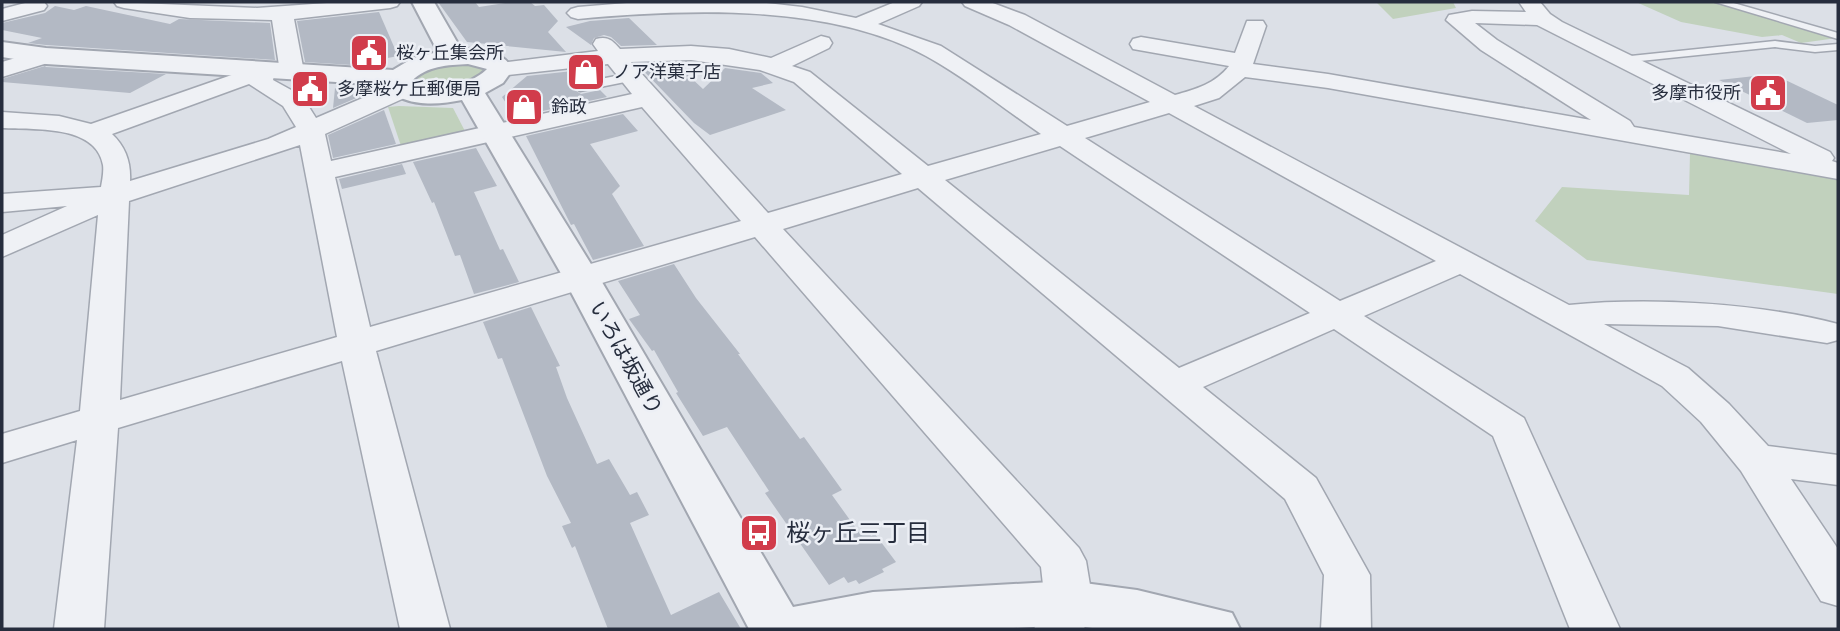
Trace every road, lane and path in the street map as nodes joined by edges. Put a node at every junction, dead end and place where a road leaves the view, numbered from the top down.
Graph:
1 (124, 2) edge
2 (390, 2) edge
3 (423, 2) edge
4 (912, 2) edge
5 (972, 2) edge
6 (1720, 2) edge
7 (1736, 4) edge
8 (37, 6) dead end
9 (573, 8) edge
10 (1536, 10) edge
11 (282, 13) junction
12 (2, 15) edge
13 (863, 23) junction
14 (1255, 26) dead end
15 (1838, 36) edge
16 (821, 43) dead end
17 (1142, 44) dead end
18 (1838, 47) edge
19 (2, 50) edge
20 (46, 56) junction
21 (1621, 60) junction
22 (775, 65) junction
23 (1242, 65) junction
24 (2, 70) edge
25 (278, 72) junction
26 (474, 72) junction
27 (631, 77) junction
28 (401, 84) junction
29 (580, 87) dead end
30 (1171, 105) junction
31 (2, 120) edge
32 (311, 131) junction
33 (90, 133) junction
34 (496, 133) junction
35 (1061, 135) junction
36 (1636, 137) junction
37 (1838, 169) edge
38 (318, 172) junction
39 (923, 178) junction
40 (117, 195) junction
41 (2, 203) edge
42 (763, 223) junction
43 (2, 247) edge
44 (1460, 262) junction
45 (580, 277) junction
46 (1338, 314) junction
47 (1560, 316) junction
48 (1827, 331) edge
49 (356, 343) junction
50 (1175, 384) junction
51 (99, 419) junction
52 (2, 448) edge
53 (1756, 460) junction
54 (1838, 470) edge
55 (1838, 587) edge
56 (1064, 616) edge
57 (79, 629) edge
58 (425, 629) edge
59 (777, 629) edge
60 (796, 629) edge
61 (1213, 629) edge
62 (1346, 629) edge
63 (1595, 629) edge

1 - 11 street
2 - 11 street
3 - 26 street, いろは坂通り
4 - 13 street
5 - 30 street
6 - 7 lane
7 - 15 lane
8 - 12 street
9 - 13 street
9 - 27 street
10 - 21 street
10 - 36 street
11 - 25 street
13 - 35 street
14 - 23 street
16 - 22 street
17 - 23 street
18 - 21 lane
19 - 20 street
20 - 24 street
20 - 25 street
21 - 37 street
22 - 27 street
22 - 39 street
23 - 30 street
23 - 36 street
25 - 28 street
25 - 32 street
25 - 33 street
26 - 27 street
26 - 28 street
26 - 28 street
26 - 34 street, いろは坂通り
27 - 29 lane
27 - 34 street
27 - 42 street
28 - 32 street
30 - 35 street
30 - 44 street
31 - 33 street
32 - 38 street
32 - 40 street
33 - 40 street
34 - 38 street
34 - 45 street, いろは坂通り
35 - 39 street
35 - 46 street
36 - 37 street
38 - 49 street
39 - 42 street
39 - 50 street
40 - 41 street
40 - 43 street
40 - 51 street
42 - 45 street
42 - 56 street
44 - 46 street
44 - 47 street
45 - 49 street
45 - 59 street, いろは坂通り
46 - 50 street
46 - 63 street
47 - 48 street
47 - 53 street
49 - 51 street
49 - 58 street
50 - 62 street
51 - 52 street
51 - 57 street
53 - 54 street
53 - 55 street
56 - 60 street
56 - 61 street

